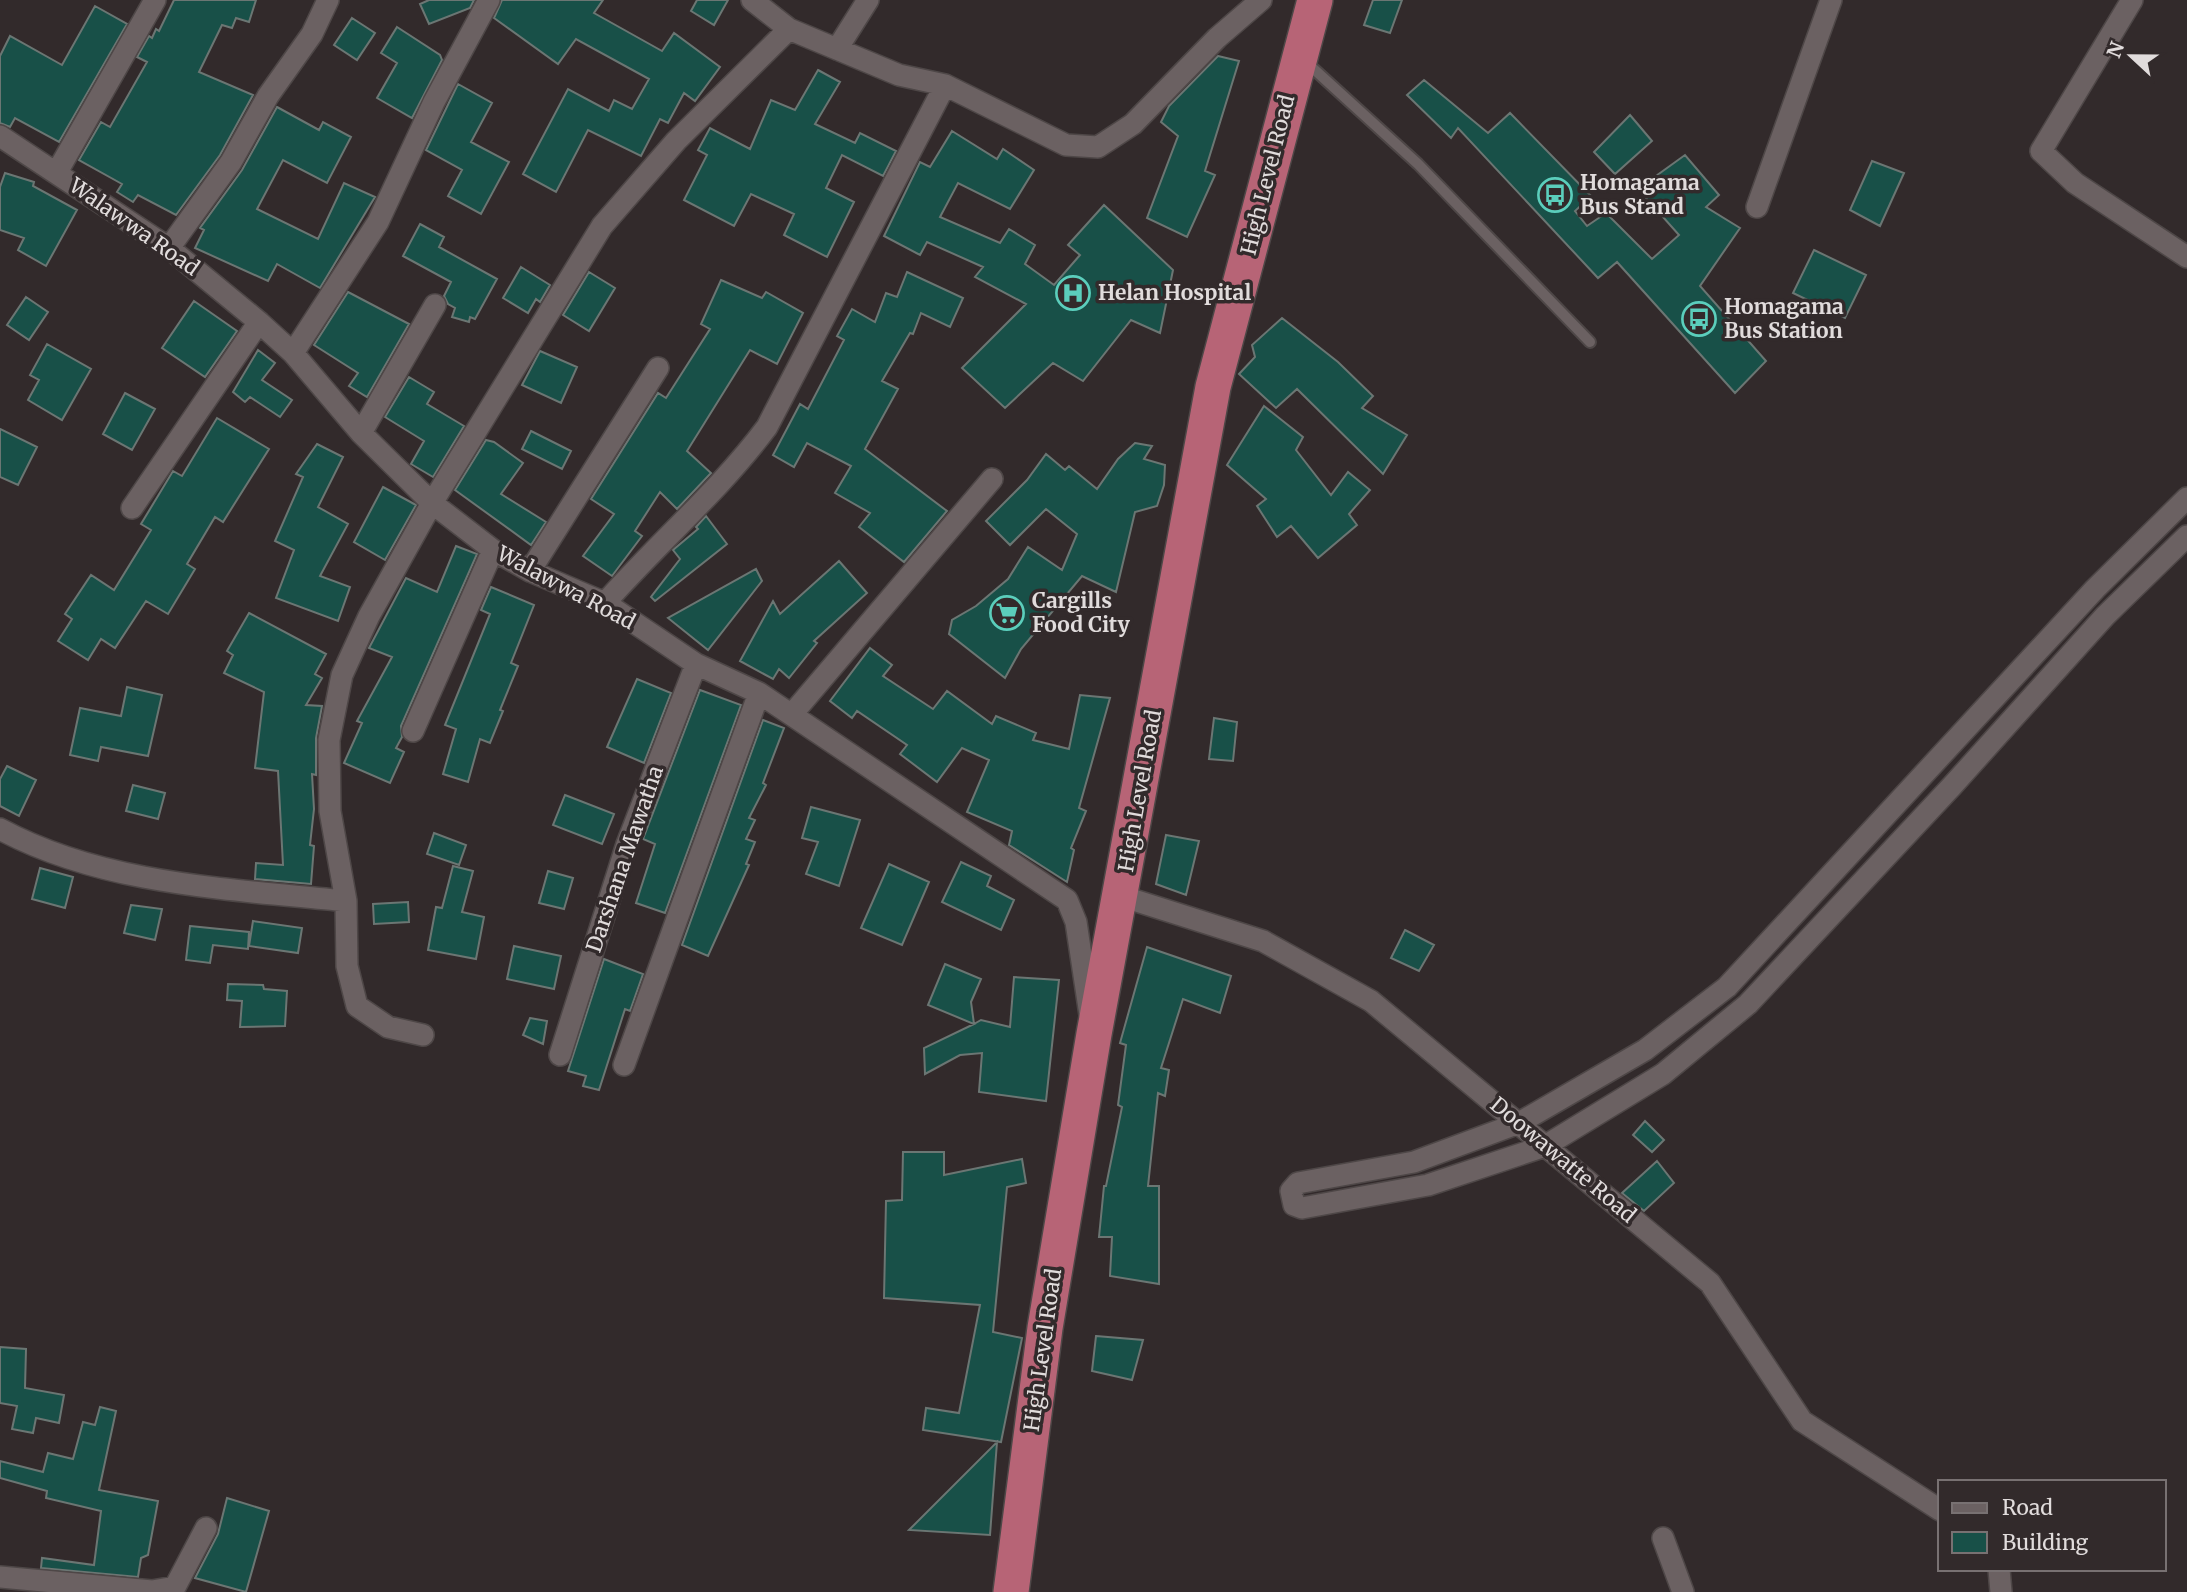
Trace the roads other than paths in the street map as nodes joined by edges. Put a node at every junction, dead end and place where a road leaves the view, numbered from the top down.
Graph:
1 (155, 0) edge
2 (328, 0) edge
3 (489, 0) edge
4 (752, 0) edge
5 (868, 0) edge
6 (1261, 0) edge
7 (1315, 0) edge
8 (1831, 0) edge
9 (2132, 0) edge
10 (789, 29) junction
11 (837, 49) junction
12 (1299, 55) junction
13 (946, 85) junction
14 (2, 143) edge
15 (57, 172) junction
16 (1756, 207) dead end
17 (169, 248) junction
18 (2187, 257) edge
19 (435, 305) dead end
20 (259, 322) junction
21 (1590, 342) dead end
22 (293, 353) junction
23 (658, 368) dead end
24 (360, 433) junction
25 (992, 479) dead end
26 (2187, 498) edge
27 (432, 503) junction
28 (132, 508) dead end
29 (2187, 536) edge
30 (493, 550) junction
31 (530, 571) junction
32 (605, 603) junction
33 (696, 664) junction
34 (759, 693) junction
35 (793, 713) junction
36 (414, 731) dead end
37 (0, 829) edge
38 (1121, 896) junction
39 (346, 901) junction
40 (1094, 1034) junction
41 (423, 1035) dead end
42 (560, 1055) dead end
43 (624, 1065) dead end
44 (1519, 1123) junction
45 (1545, 1146) junction
46 (1938, 1509) edge
47 (206, 1528) dead end
48 (1663, 1538) dead end
49 (1999, 1571) edge
50 (0, 1577) edge
51 (1011, 1592) edge
52 (1683, 1592) edge
53 (2001, 1592) edge

1 - 15 street
2 - 17 street
3 - 22 street
4 - 10 street
5 - 11 street
6 - 13 street
7 - 12 highway, High Level Road
8 - 16 street
9 - 18 street
10 - 11 street
10 - 27 street
11 - 13 street
12 - 21 lane
12 - 38 highway, High Level Road
13 - 32 street
14 - 15 street, Walawwa Road
15 - 17 street, Walawwa Road
17 - 20 street, Walawwa Road
19 - 24 street
20 - 22 street, Walawwa Road
20 - 28 street
22 - 24 street, Walawwa Road
23 - 31 street
24 - 27 street, Walawwa Road
25 - 35 street
26 - 44 street
27 - 30 street, Walawwa Road
27 - 39 street
29 - 45 street
30 - 31 street, Walawwa Road
30 - 36 street
31 - 32 street, Walawwa Road
32 - 33 street, Walawwa Road
33 - 34 street, Walawwa Road
33 - 42 street, Darshana Mawatha
34 - 35 street, Walawwa Road
34 - 43 street
35 - 40 street, Walawwa Road
37 - 39 street
38 - 40 highway, High Level Road
38 - 44 street, Doowawatte Road
39 - 41 street
40 - 51 highway, High Level Road
44 - 45 street, Doowawatte Road
44 - 45 street
45 - 46 street, Doowawatte Road
47 - 50 street
48 - 52 street
49 - 53 street

